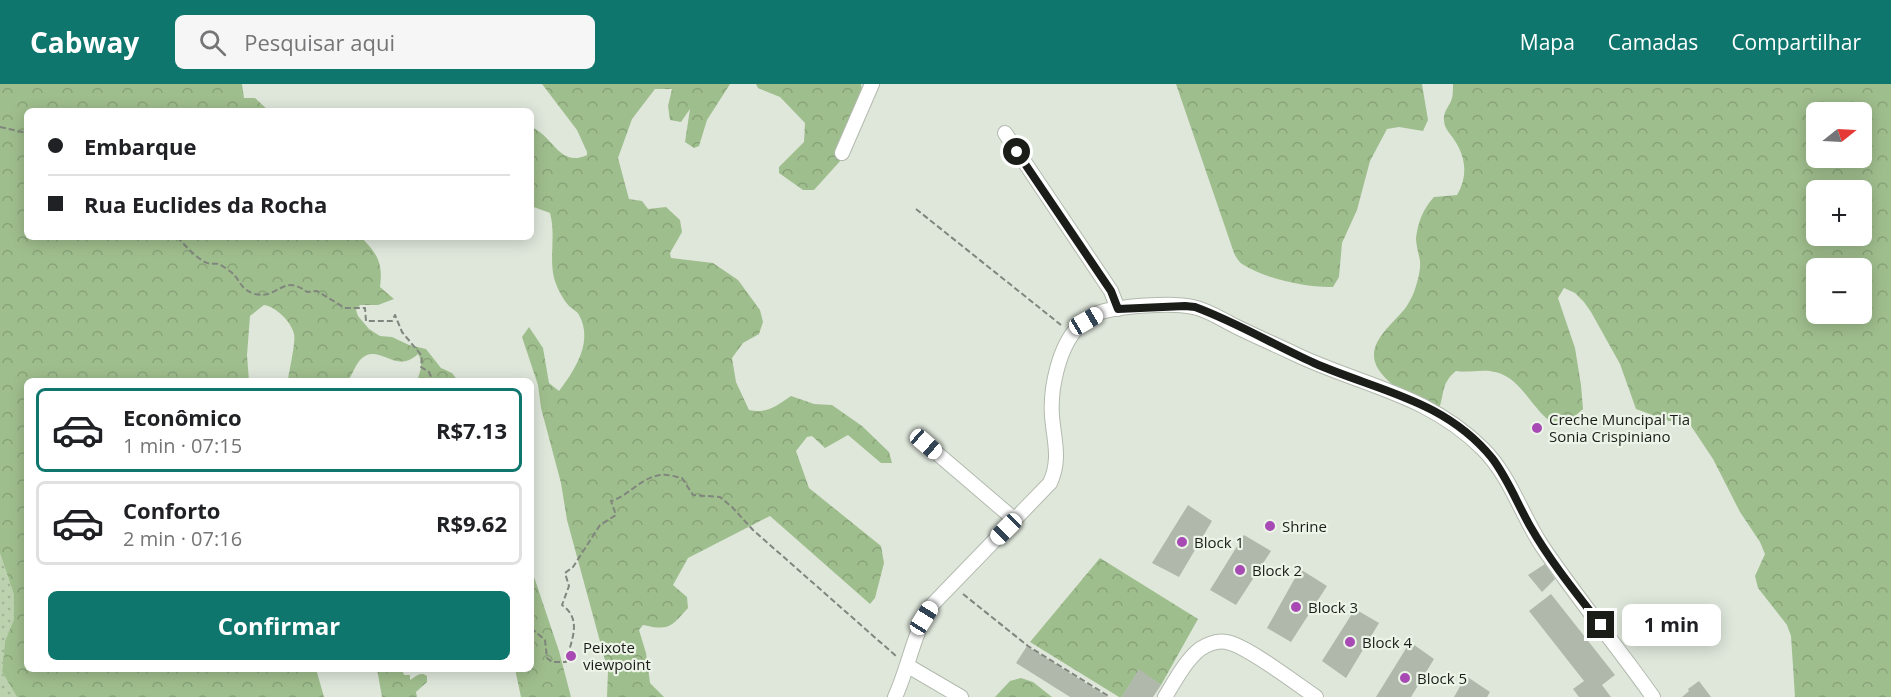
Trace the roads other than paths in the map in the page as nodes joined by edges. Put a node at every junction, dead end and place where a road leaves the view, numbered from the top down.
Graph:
1 (872, 84) edge
2 (1005, 133) dead end
3 (842, 153) dead end
4 (1118, 309) junction
5 (926, 444) dead end
6 (1015, 520) junction
7 (908, 666) junction
8 (1174, 682) junction
9 (895, 697) edge
10 (961, 697) edge
11 (1165, 697) edge
12 (1174, 697) edge
13 (1316, 697) edge
14 (1653, 697) edge

1 - 3 street
2 - 4 street
4 - 6 street
4 - 14 street
5 - 6 street
6 - 7 street
7 - 9 street
7 - 10 street
8 - 11 street
8 - 12 street
8 - 13 street

